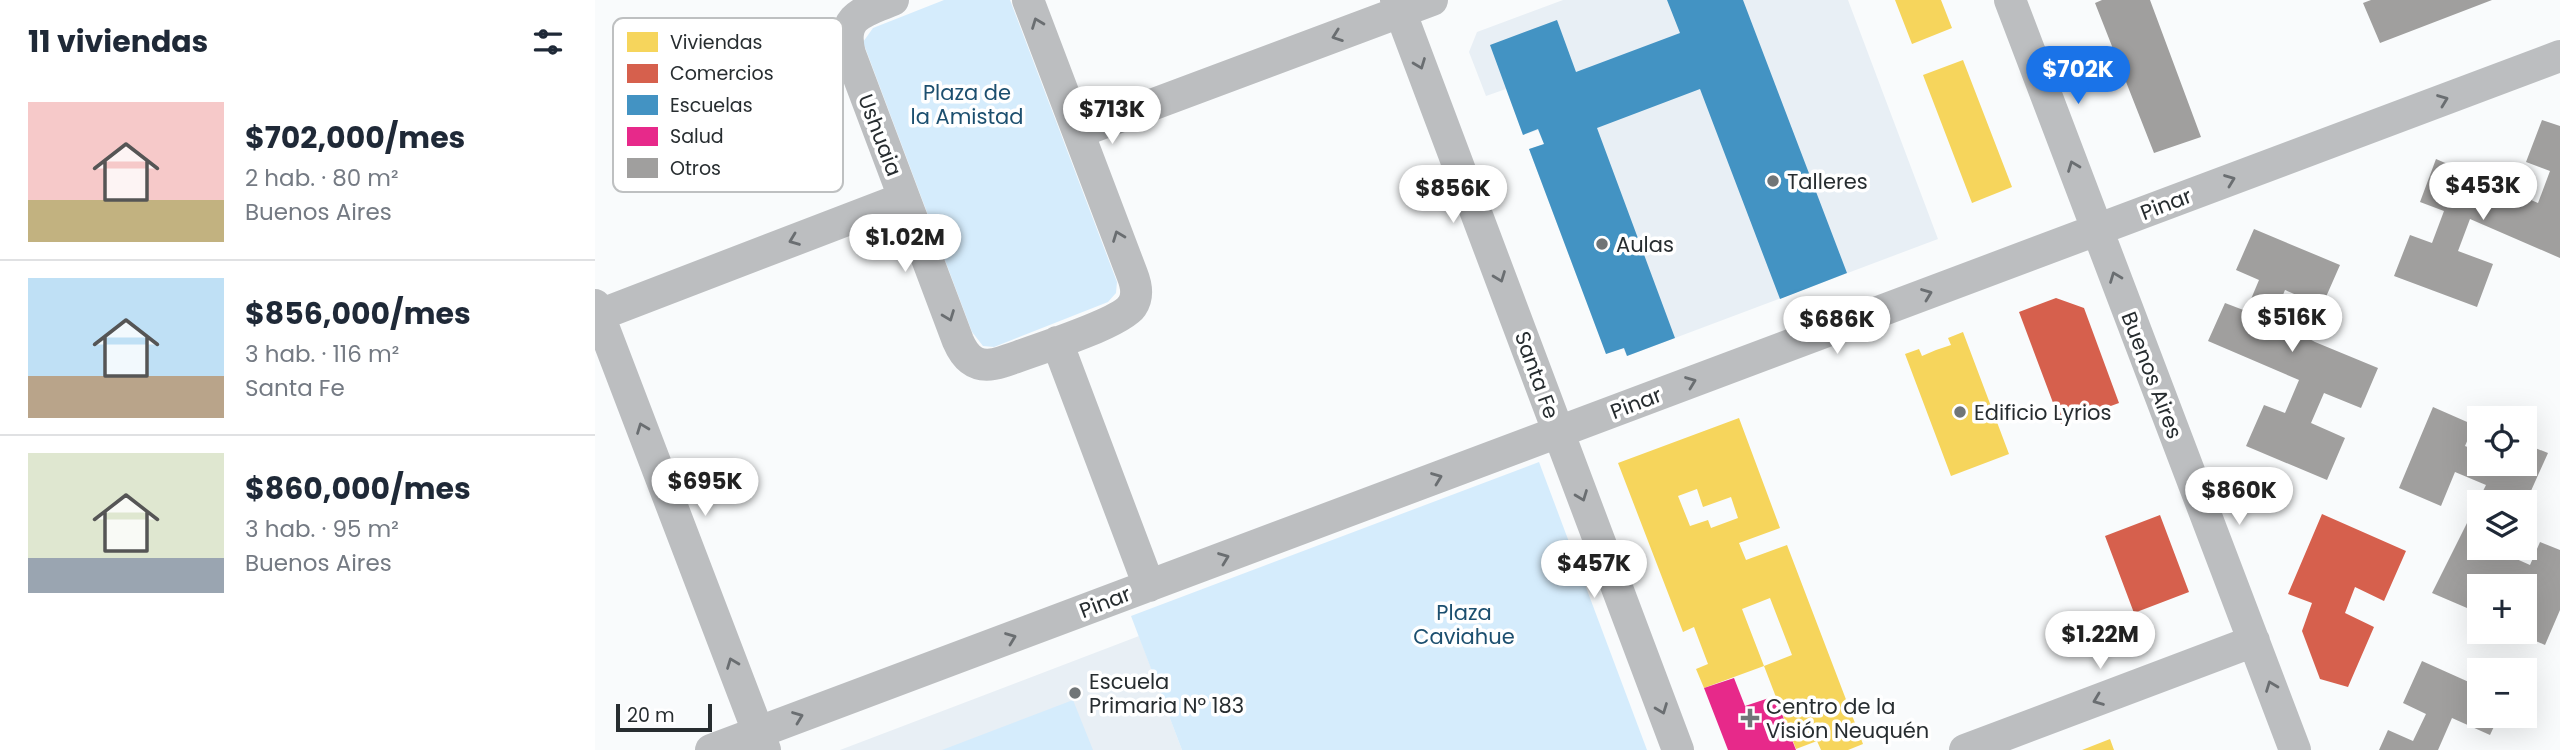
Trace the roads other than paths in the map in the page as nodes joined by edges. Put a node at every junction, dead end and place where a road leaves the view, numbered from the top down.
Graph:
1 (893, 0) edge
2 (1028, 0) edge
3 (1433, 0) edge
4 (2010, 0) edge
5 (1398, 6) edge
6 (2560, 56) edge
7 (1079, 132) junction
8 (904, 198) junction
9 (2097, 230) junction
10 (597, 310) edge
11 (1057, 342) junction
12 (1558, 432) junction
13 (1149, 586) junction
14 (2254, 641) junction
15 (762, 741) edge
16 (711, 750) edge
17 (1678, 750) edge
18 (1965, 750) edge
19 (2295, 750) edge

1 - 8 street, Ushuaia
7 -> 2 street, Ushuaia
3 - 5 street
9 -> 4 street, Buenos Aires
5 -> 7 street
5 -> 12 street, Santa Fe
9 -> 6 street, Pinar
11 -> 7 street, Ushuaia
8 -> 10 street
8 -> 11 street, Ushuaia
12 -> 9 street, Pinar
14 -> 9 street, Buenos Aires
15 -> 10 street
11 - 13 street
13 -> 12 street, Pinar
12 -> 17 street, Santa Fe
15 -> 13 street, Pinar
14 -> 18 street
19 -> 14 street, Buenos Aires
15 - 16 street, Pinar

